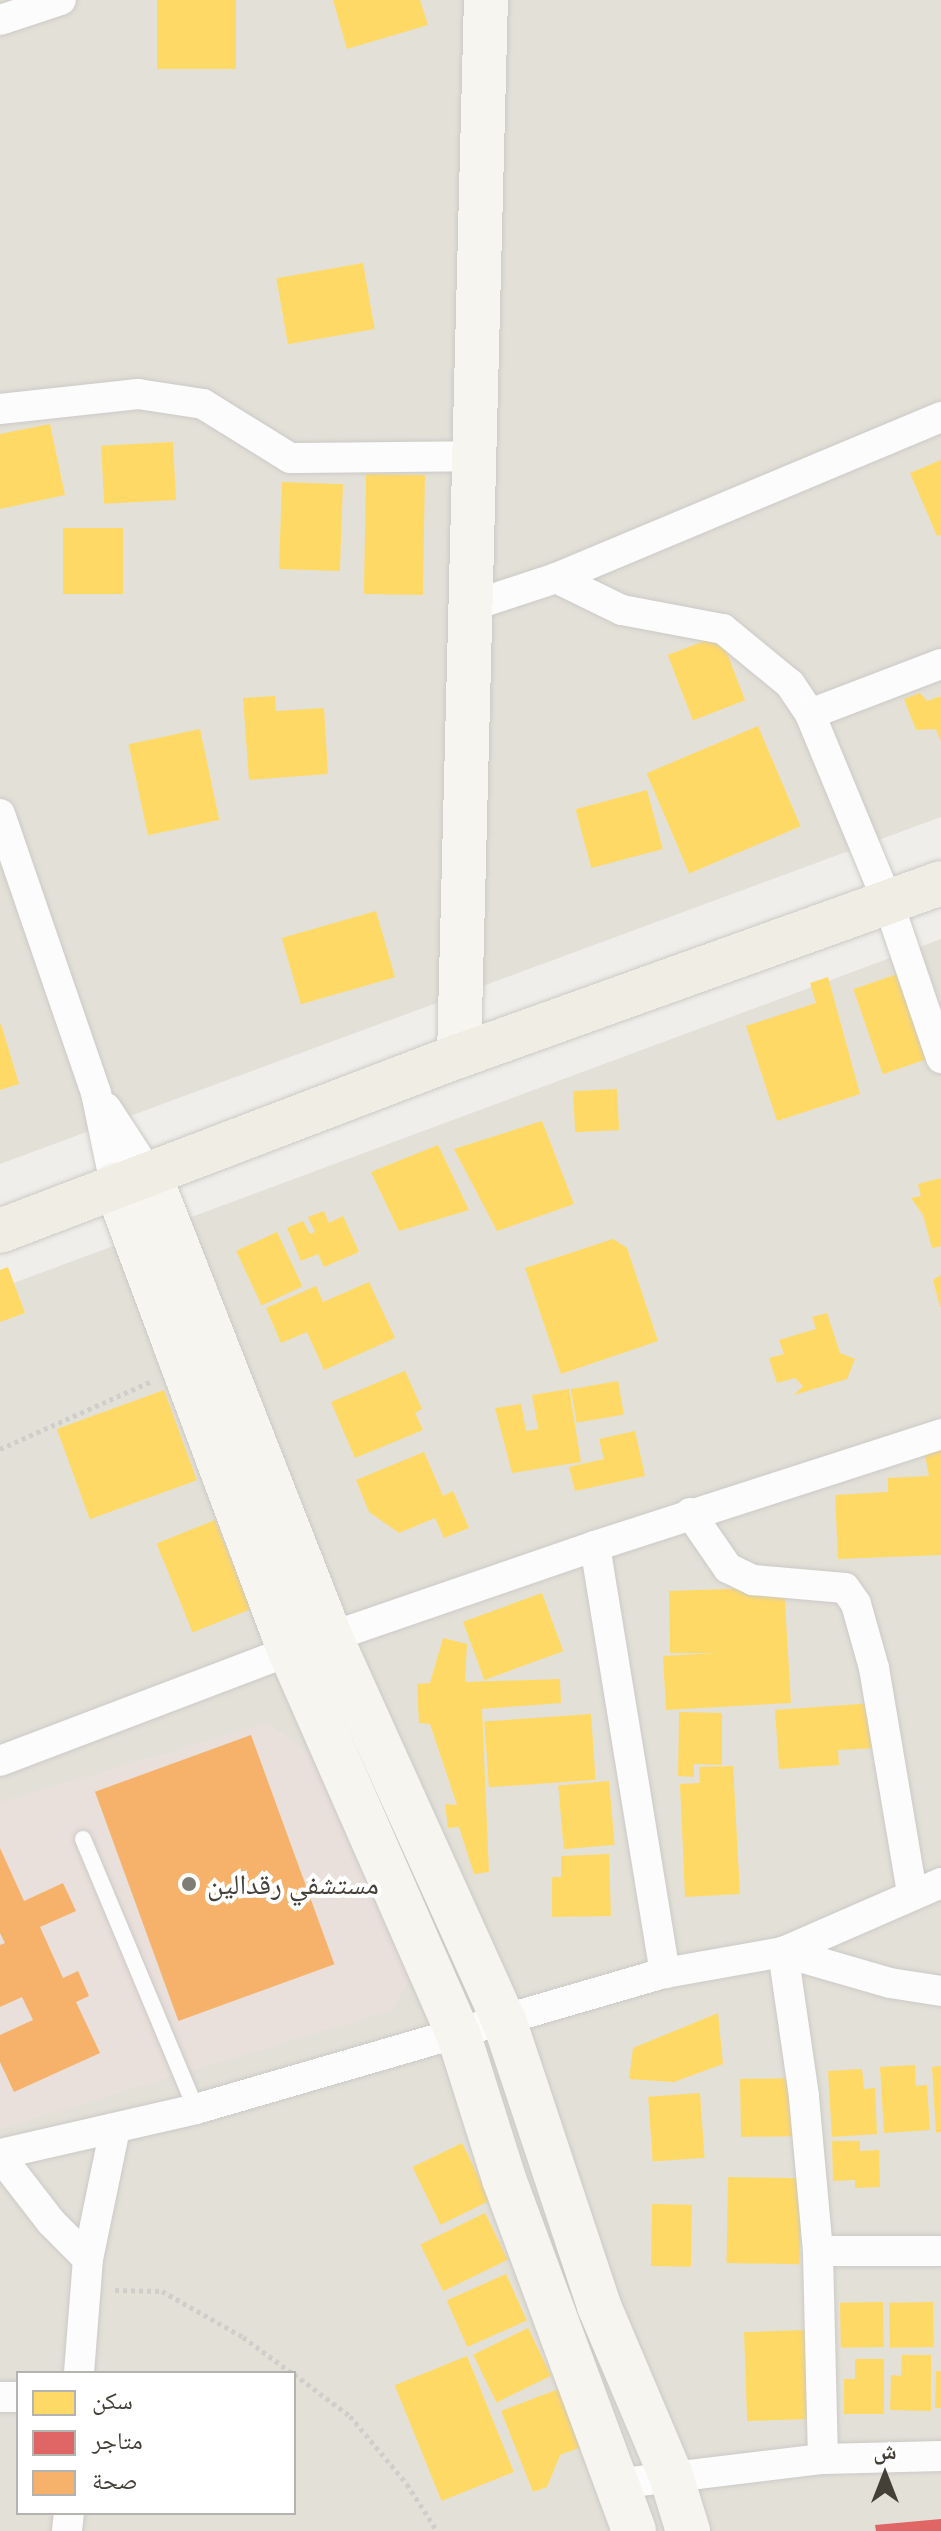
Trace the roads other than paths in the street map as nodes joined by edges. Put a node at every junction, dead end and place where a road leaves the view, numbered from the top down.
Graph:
1 (61, 0) edge
2 (486, 0) edge
3 (0, 20) edge
4 (0, 409) edge
5 (941, 417) edge
6 (476, 456) junction
7 (556, 578) junction
8 (471, 606) junction
9 (941, 664) edge
10 (810, 714) junction
11 (0, 814) edge
12 (941, 883) edge
13 (888, 902) junction
14 (459, 1056) junction
15 (941, 1058) edge
16 (132, 1179) junction
17 (0, 1231) edge
18 (941, 1434) edge
19 (690, 1513) junction
20 (595, 1546) junction
21 (331, 1638) junction
22 (290, 1651) junction
23 (0, 1761) edge
24 (83, 1839) dead end
25 (941, 1883) edge
26 (912, 1892) junction
27 (783, 1952) junction
28 (665, 1973) junction
29 (941, 1991) edge
30 (505, 2023) junction
31 (459, 2036) junction
32 (196, 2109) junction
33 (115, 2129) junction
34 (0, 2155) edge
35 (818, 2251) junction
36 (941, 2251) edge
37 (87, 2274) junction
38 (79, 2371) edge
39 (941, 2456) edge
40 (823, 2459) junction
41 (671, 2476) junction
42 (615, 2484) junction
43 (634, 2531) edge
44 (688, 2531) edge

1 - 3 street
2 - 6 street
4 - 6 street
5 - 7 street
6 - 8 street
7 - 8 street
7 - 10 street
8 - 14 street
9 - 10 street
10 - 13 street
11 - 16 street
12 - 13 main road
13 - 14 main road
13 - 15 street
14 - 16 main road
16 - 17 main road
16 - 21 street
16 - 22 street
18 - 19 street
19 - 20 street
19 - 26 street
20 - 21 street
20 - 28 street
21 - 22 street
21 - 30 street
22 - 23 street
22 - 31 street
24 - 32 lane
25 - 26 street
26 - 27 street
27 - 28 street
27 - 29 street
27 - 35 street
28 - 30 street
30 - 31 street
30 - 41 street
31 - 32 street
31 - 42 street
32 - 33 street
33 - 34 street
33 - 37 street
34 - 37 street
35 - 36 street
35 - 40 street
37 - 38 street
39 - 40 street
40 - 41 street
41 - 42 street
41 - 44 street
42 - 43 street

